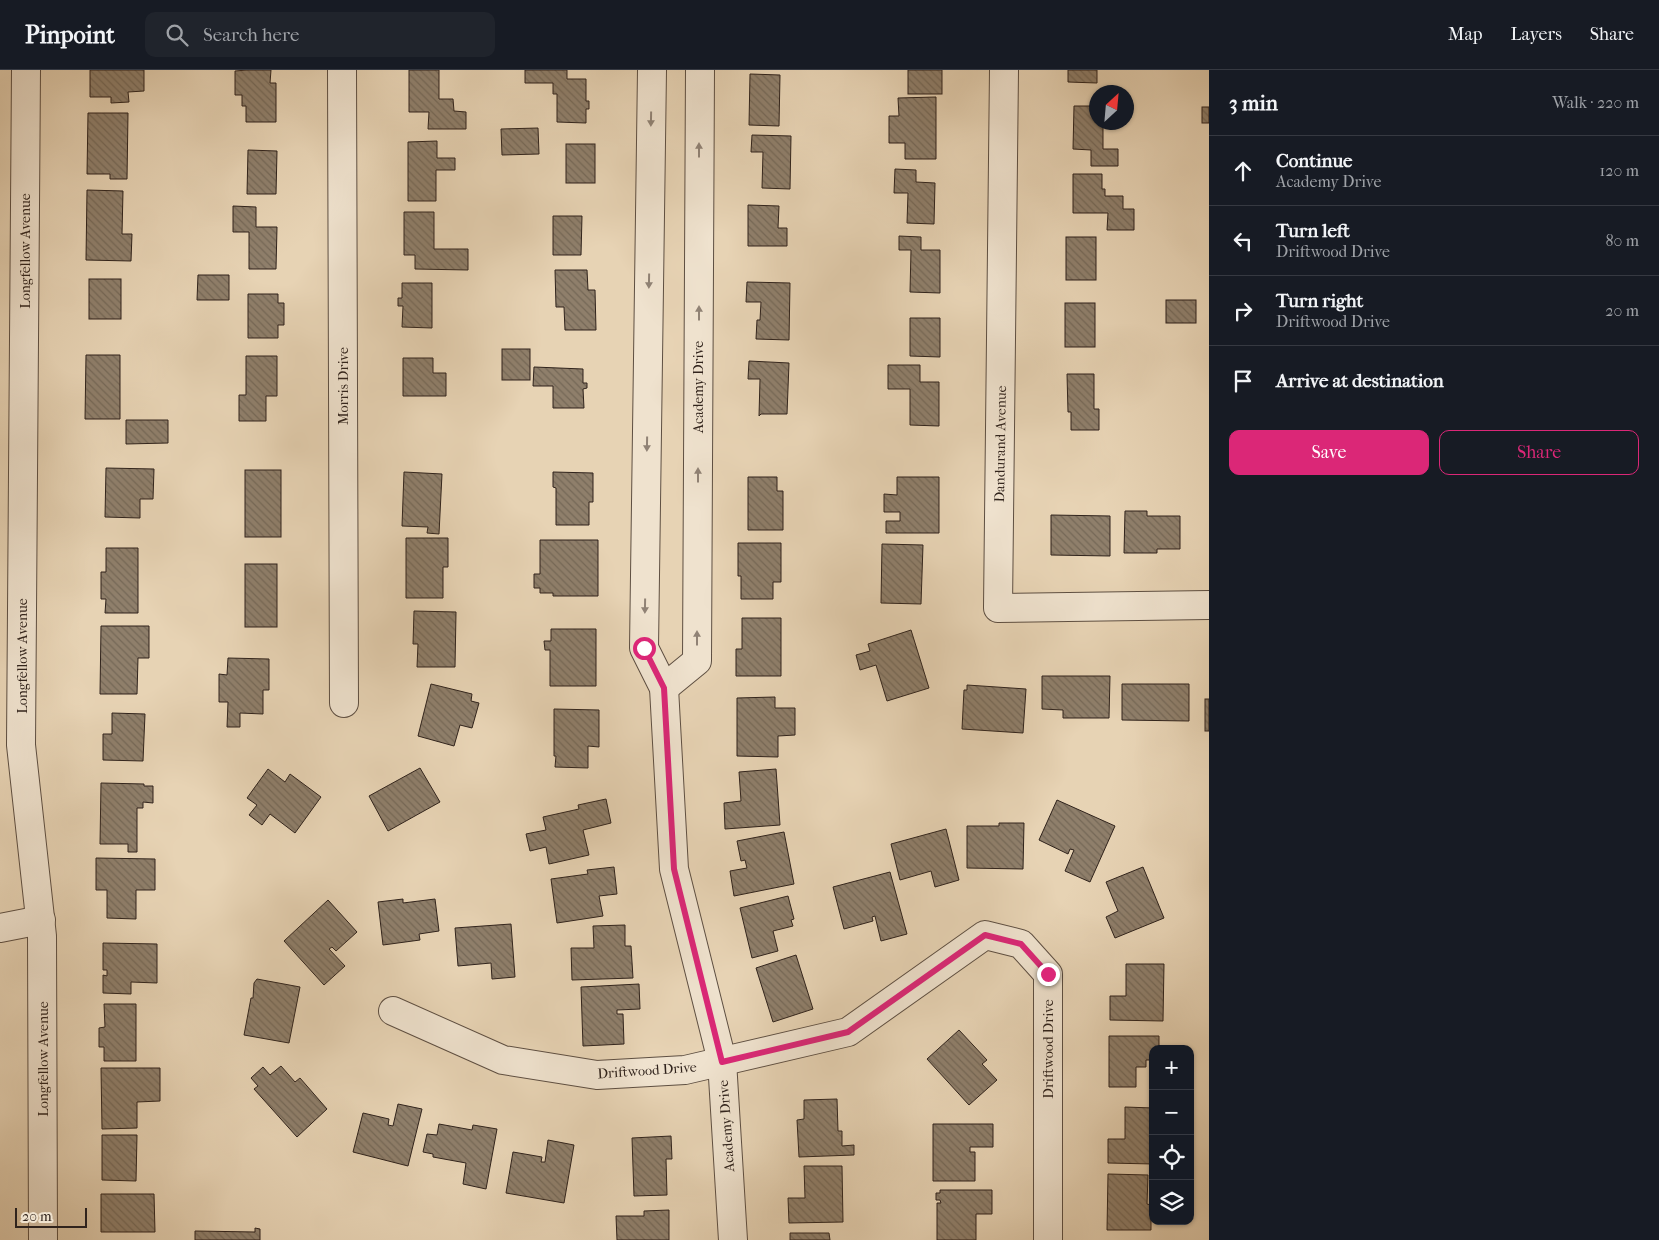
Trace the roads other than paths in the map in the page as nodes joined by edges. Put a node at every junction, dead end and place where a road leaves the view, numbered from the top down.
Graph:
1 (26, 70) edge
2 (342, 70) edge
3 (652, 70) edge
4 (700, 70) edge
5 (1004, 70) edge
6 (1209, 605) edge
7 (664, 688) junction
8 (344, 703) dead end
9 (41, 920) junction
10 (0, 928) edge
11 (393, 1011) dead end
12 (722, 1062) junction
13 (43, 1240) edge
14 (734, 1240) edge
15 (1048, 1240) edge

1 - 9 street, Longfellow Avenue
2 - 8 street, Morris Drive
3 -> 7 street, Academy Drive
7 -> 4 street, Academy Drive
5 - 6 street, Dandurand Avenue
7 - 12 street, Academy Drive
9 - 10 street
9 - 13 street, Longfellow Avenue
11 - 12 street, Driftwood Drive
12 - 14 street, Academy Drive
12 - 15 street, Driftwood Drive

